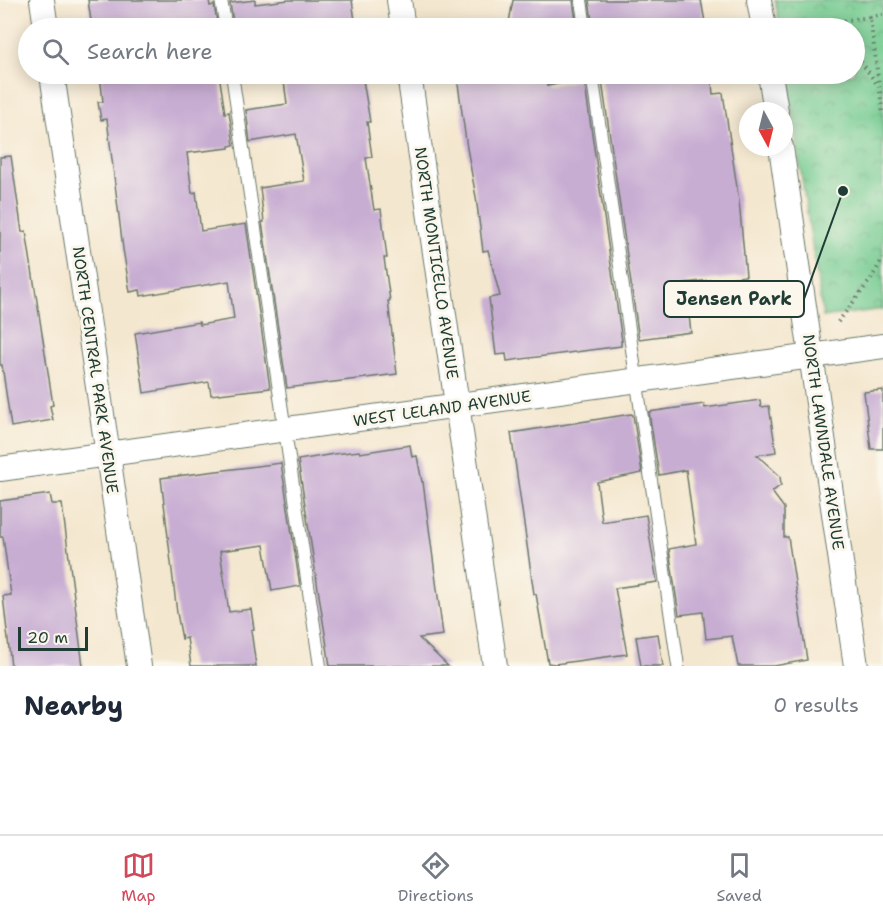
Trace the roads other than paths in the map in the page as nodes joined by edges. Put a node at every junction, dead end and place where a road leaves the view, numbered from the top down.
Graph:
1 (42, 0) edge
2 (221, 0) edge
3 (399, 0) edge
4 (581, 0) edge
5 (759, 0) edge
6 (45, 18) edge
7 (224, 18) edge
8 (402, 18) edge
9 (584, 18) edge
10 (762, 18) edge
11 (53, 84) edge
12 (233, 84) edge
13 (410, 84) edge
14 (593, 84) edge
15 (772, 84) edge
16 (775, 102) edge
17 (782, 156) edge
18 (883, 346) edge
19 (812, 357) junction
20 (637, 381) junction
21 (457, 406) junction
22 (285, 430) junction
23 (108, 455) junction
24 (0, 469) edge
25 (139, 666) edge
26 (320, 666) edge
27 (495, 666) edge
28 (678, 666) edge
29 (856, 666) edge

1 - 6 street
2 - 7 lane
3 - 8 street
4 - 9 lane
5 - 10 street
11 - 23 street, NORTH CENTRAL PARK AVENUE
12 - 22 lane
13 - 21 street, NORTH MONTICELLO AVENUE
14 - 20 lane
15 - 16 street
17 - 19 street, NORTH LAWNDALE AVENUE
18 - 19 street, WEST LELAND AVENUE
19 - 20 street, WEST LELAND AVENUE
19 - 29 street, NORTH LAWNDALE AVENUE
20 - 21 street, WEST LELAND AVENUE
20 - 28 lane
21 - 22 street, WEST LELAND AVENUE
21 - 27 street, NORTH MONTICELLO AVENUE
22 - 23 street, WEST LELAND AVENUE
22 - 26 lane
23 - 24 street, WEST LELAND AVENUE
23 - 25 street, NORTH CENTRAL PARK AVENUE

